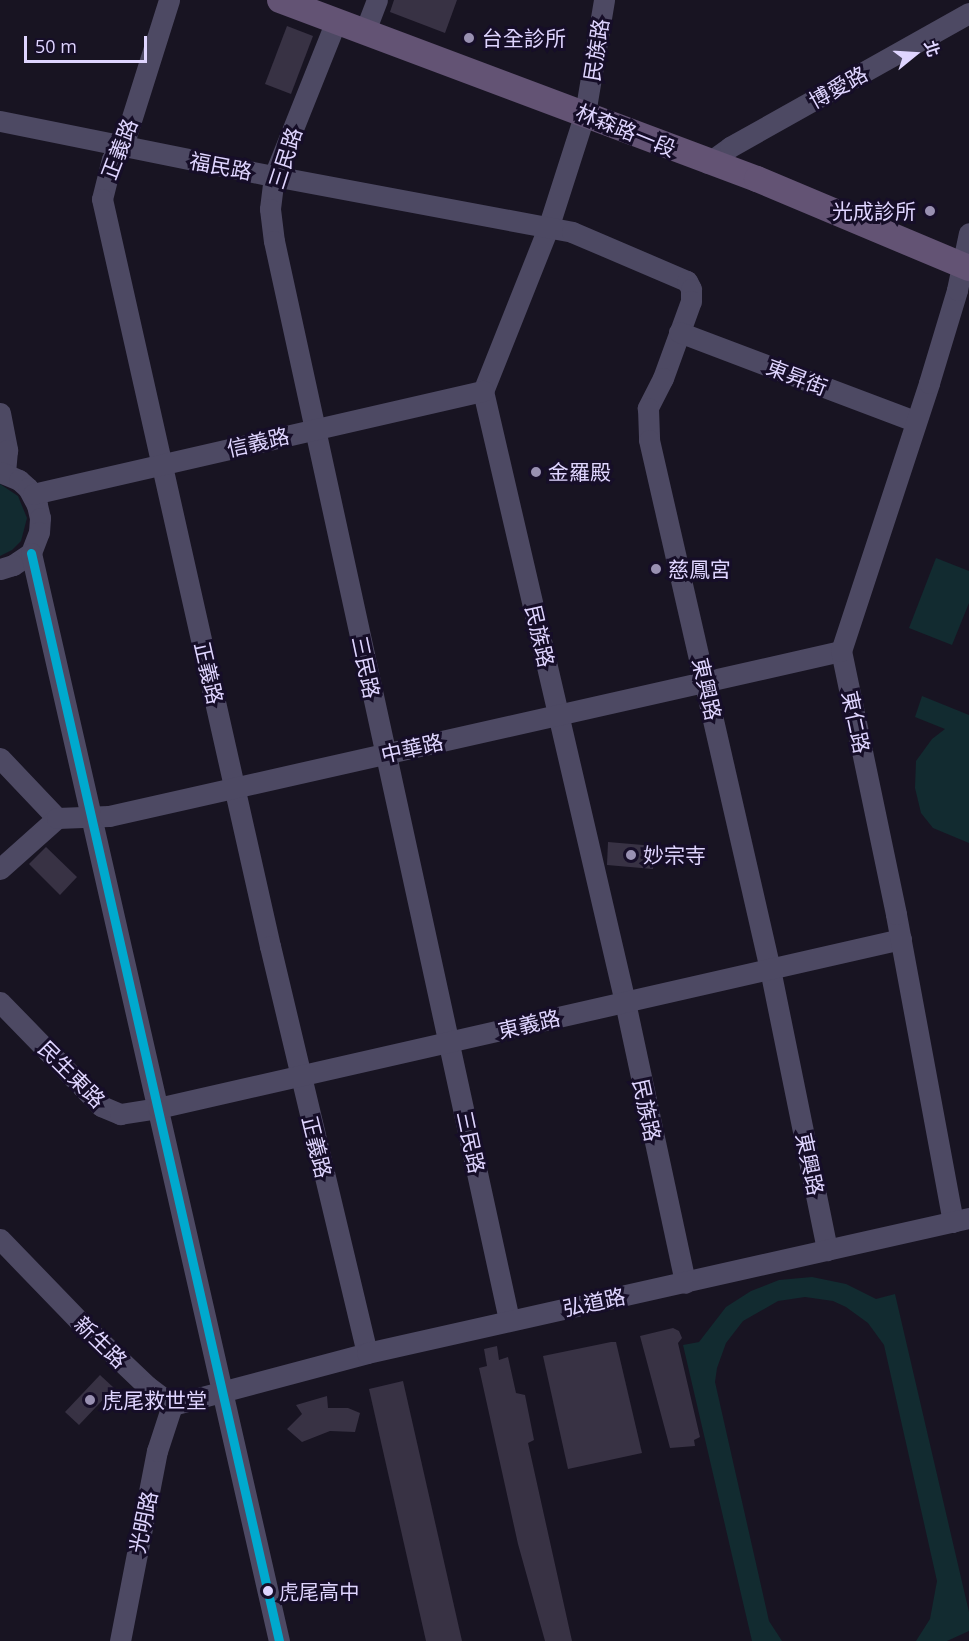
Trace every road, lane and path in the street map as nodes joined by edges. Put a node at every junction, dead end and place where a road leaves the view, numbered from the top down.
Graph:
1 (169, 0) edge
2 (280, 0) edge
3 (376, 0) edge
4 (604, 0) edge
5 (969, 13) edge
6 (336, 21) junction
7 (365, 31) junction
8 (585, 113) junction
9 (0, 121) edge
10 (123, 146) junction
11 (708, 163) junction
12 (274, 176) junction
13 (548, 228) junction
14 (969, 233) edge
15 (965, 266) edge
16 (680, 332) junction
17 (483, 391) junction
18 (0, 413) edge
19 (915, 421) junction
20 (316, 429) junction
21 (161, 465) junction
22 (2, 472) edge
23 (33, 494) junction
24 (31, 553) junction
25 (0, 569) edge
26 (841, 651) junction
27 (705, 681) junction
28 (559, 715) junction
29 (384, 754) junction
30 (0, 758) edge
31 (235, 788) junction
32 (90, 817) junction
33 (57, 818) junction
34 (0, 869) edge
35 (901, 939) junction
36 (770, 969) junction
37 (0, 1002) edge
38 (625, 1002) junction
39 (450, 1042) junction
40 (300, 1075) junction
41 (158, 1108) junction
42 (961, 1220) edge
43 (0, 1239) edge
44 (827, 1250) junction
45 (685, 1283) junction
46 (509, 1320) junction
47 (367, 1353) junction
48 (221, 1392) junction
49 (172, 1405) junction
50 (120, 1641) edge
51 (279, 1641) edge

1 - 10 street, 正義路
2 - 6 main road, 林森路一段
3 - 7 street
4 - 8 street, 民族路
5 - 11 street, 博愛路
6 - 7 main road, 林森路一段
6 - 12 street, 三民路
7 - 8 main road, 林森路一段
8 - 11 main road, 林森路一段
8 - 13 street, 民族路
9 - 10 street, 福民路
10 - 12 street, 福民路
10 - 21 street, 正義路
11 - 15 main road, 林森路一段
12 - 13 street, 福民路
12 - 20 street, 三民路
13 - 16 street, 東興路
13 - 17 street, 民族路
14 - 15 street, 東仁路
15 - 19 street, 東仁路
16 - 19 street, 東昇街
16 - 27 street, 東興路
17 - 20 street, 信義路
17 - 28 street, 民族路
18 - 22 street
19 - 26 street, 東仁路
20 - 21 street, 信義路
20 - 29 street, 三民路
21 - 23 street, 信義路
21 - 31 street, 正義路
22 - 23 street
23 - 24 street
24 - 25 street
24 - 32 street
26 - 27 street, 中華路
26 - 35 street, 東仁路
27 - 28 street, 中華路
27 - 36 street, 東興路
28 - 29 street, 中華路
28 - 38 street, 民族路
29 - 31 street, 中華路
29 - 39 street, 三民路
30 - 33 street
31 - 32 street, 中華路
31 - 40 street, 正義路
32 - 33 street, 中華路
32 - 41 street
33 - 34 street
35 - 36 street, 東義路
35 - 42 street, 東仁路
36 - 38 street, 東義路
36 - 44 street, 東興路
37 - 41 street, 民生東路
38 - 39 street, 東義路
38 - 45 street, 民族路
39 - 40 street, 東義路
39 - 46 street, 三民路
40 - 41 street, 東義路
40 - 47 street, 正義路
41 - 48 street
42 - 44 street, 弘道路
43 - 49 street, 新生路
44 - 45 street, 弘道路
45 - 46 street, 弘道路
46 - 47 street, 弘道路
47 - 48 street, 弘道路
48 - 49 street
48 - 51 street
49 - 50 street, 光明路

